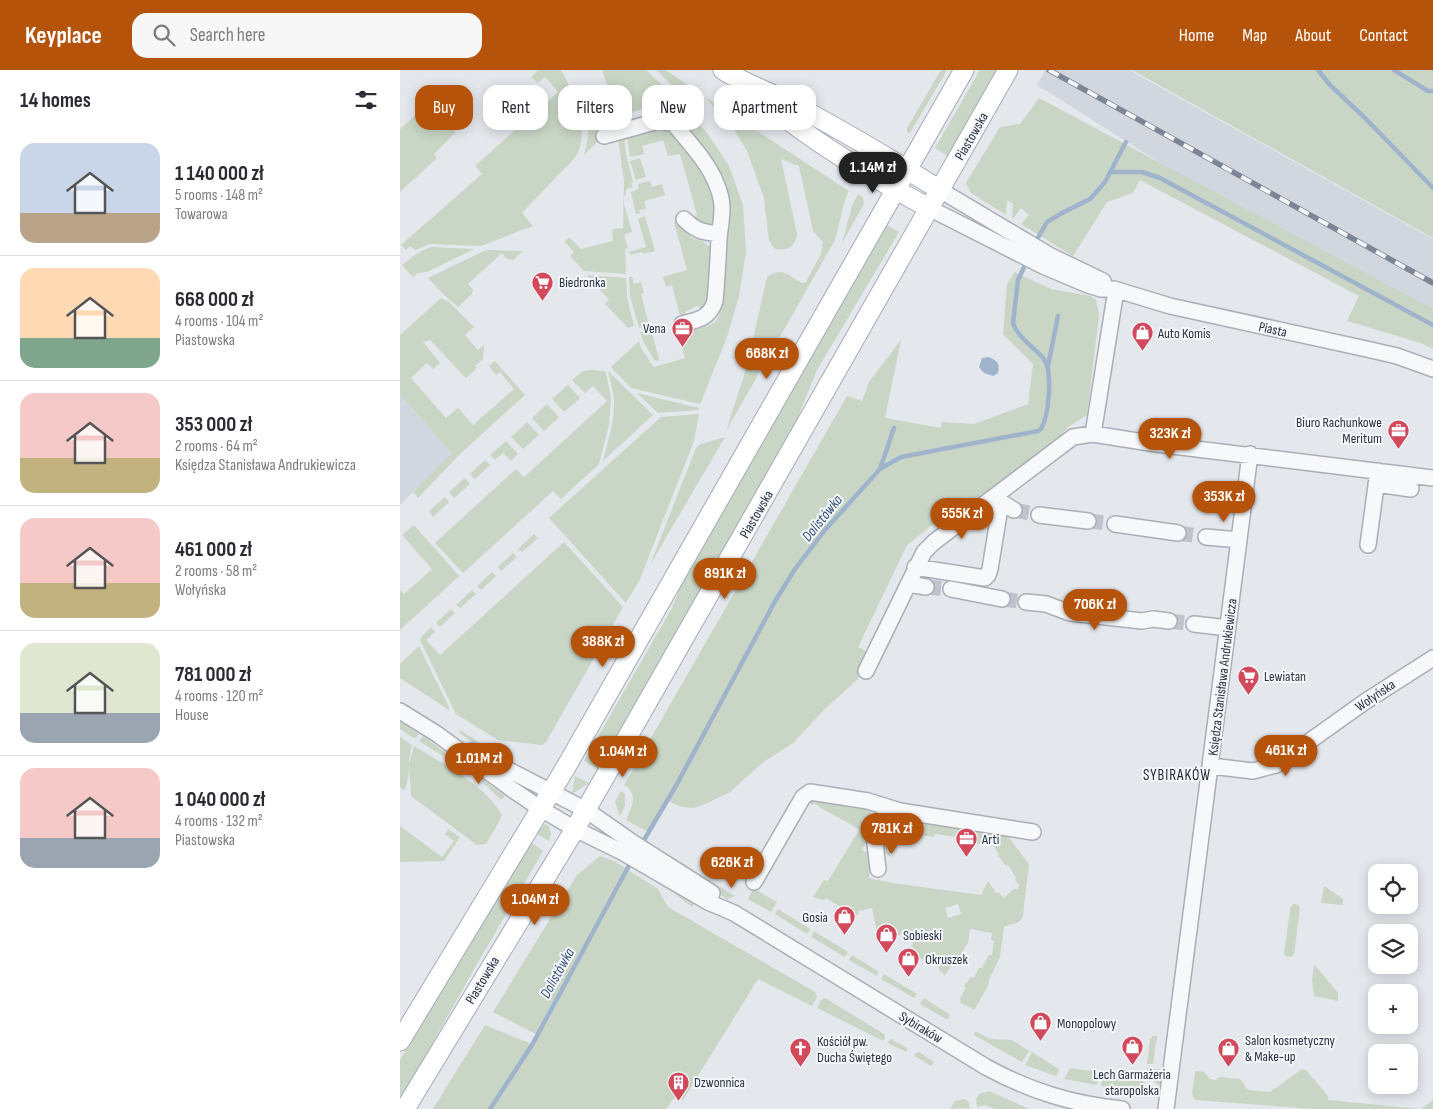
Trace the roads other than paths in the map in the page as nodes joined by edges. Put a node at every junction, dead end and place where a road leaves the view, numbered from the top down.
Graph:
1 (964, 70) edge
2 (1008, 70) edge
3 (731, 75) edge
4 (844, 132) junction
5 (604, 136) dead end
6 (832, 149) junction
7 (906, 169) junction
8 (895, 190) junction
9 (940, 190) junction
10 (929, 208) junction
11 (684, 219) dead end
12 (720, 234) junction
13 (1019, 246) junction
14 (1115, 290) junction
15 (682, 324) dead end
16 (1433, 369) edge
17 (1093, 434) junction
18 (1250, 454) junction
19 (1377, 478) junction
20 (1433, 478) edge
21 (1411, 489) dead end
22 (1004, 503) junction
23 (1039, 515) tunnel mouth
24 (1088, 521) tunnel mouth
25 (1115, 524) tunnel mouth
26 (1178, 533) tunnel mouth
27 (1206, 537) tunnel mouth
28 (1239, 540) junction
29 (1368, 545) dead end
30 (915, 567) junction
31 (908, 584) junction
32 (926, 587) tunnel mouth
33 (952, 589) tunnel mouth
34 (1002, 599) tunnel mouth
35 (1026, 602) tunnel mouth
36 (1169, 621) tunnel mouth
37 (1194, 624) tunnel mouth
38 (1228, 628) junction
39 (1433, 658) edge
40 (866, 672) dead end
41 (400, 711) edge
42 (436, 734) junction
43 (1211, 766) junction
44 (552, 791) junction
45 (887, 807) junction
46 (541, 809) junction
47 (586, 810) junction
48 (575, 829) junction
49 (1033, 832) dead end
50 (626, 846) junction
51 (878, 869) dead end
52 (754, 882) dead end
53 (400, 1042) edge
54 (405, 1109) edge
55 (1122, 1109) edge
56 (1166, 1109) edge

1 - 7 main road
2 - 9 main road, Piastowska
3 - 4 main road
3 - 6 main road
4 - 6 main road
4 - 7 main road
5 - 12 street
6 - 8 main road
7 - 8 main road
7 - 9 main road
8 - 10 main road
8 - 44 main road
9 - 10 main road, Piastowska
9 - 13 street, Piasta
10 - 13 street, Piasta
10 - 47 main road, Piastowska
11 - 12 street
12 - 15 street
13 - 14 street, Piasta
14 - 16 street, Piasta
14 - 17 street
17 - 18 street
17 - 22 street
18 - 19 street
18 - 28 street, Księdza Stanisława Andrukiewicza
19 - 20 street
19 - 21 street
19 - 29 street
22 - 30 street
22 - 30 street
23 - 24 street
25 - 26 street
27 - 28 street
28 - 38 street, Księdza Stanisława Andrukiewicza
30 - 31 street
31 - 32 street
31 - 40 street
33 - 34 street
35 - 36 street
37 - 38 street
38 - 43 street, Księdza Stanisława Andrukiewicza
39 - 43 street, Wołyńska
41 - 42 street
42 - 44 street, Sybiraków
42 - 46 street, Sybiraków
43 - 56 street, Księdza Stanisława Andrukiewicza
44 - 46 main road
44 - 47 street, Sybiraków
45 - 49 street
45 - 51 street
45 - 52 street
46 - 48 street, Sybiraków
46 - 53 main road
47 - 48 main road, Piastowska
47 - 50 street, Sybiraków
48 - 50 street, Sybiraków
48 - 54 main road, Piastowska
50 - 55 street, Sybiraków

